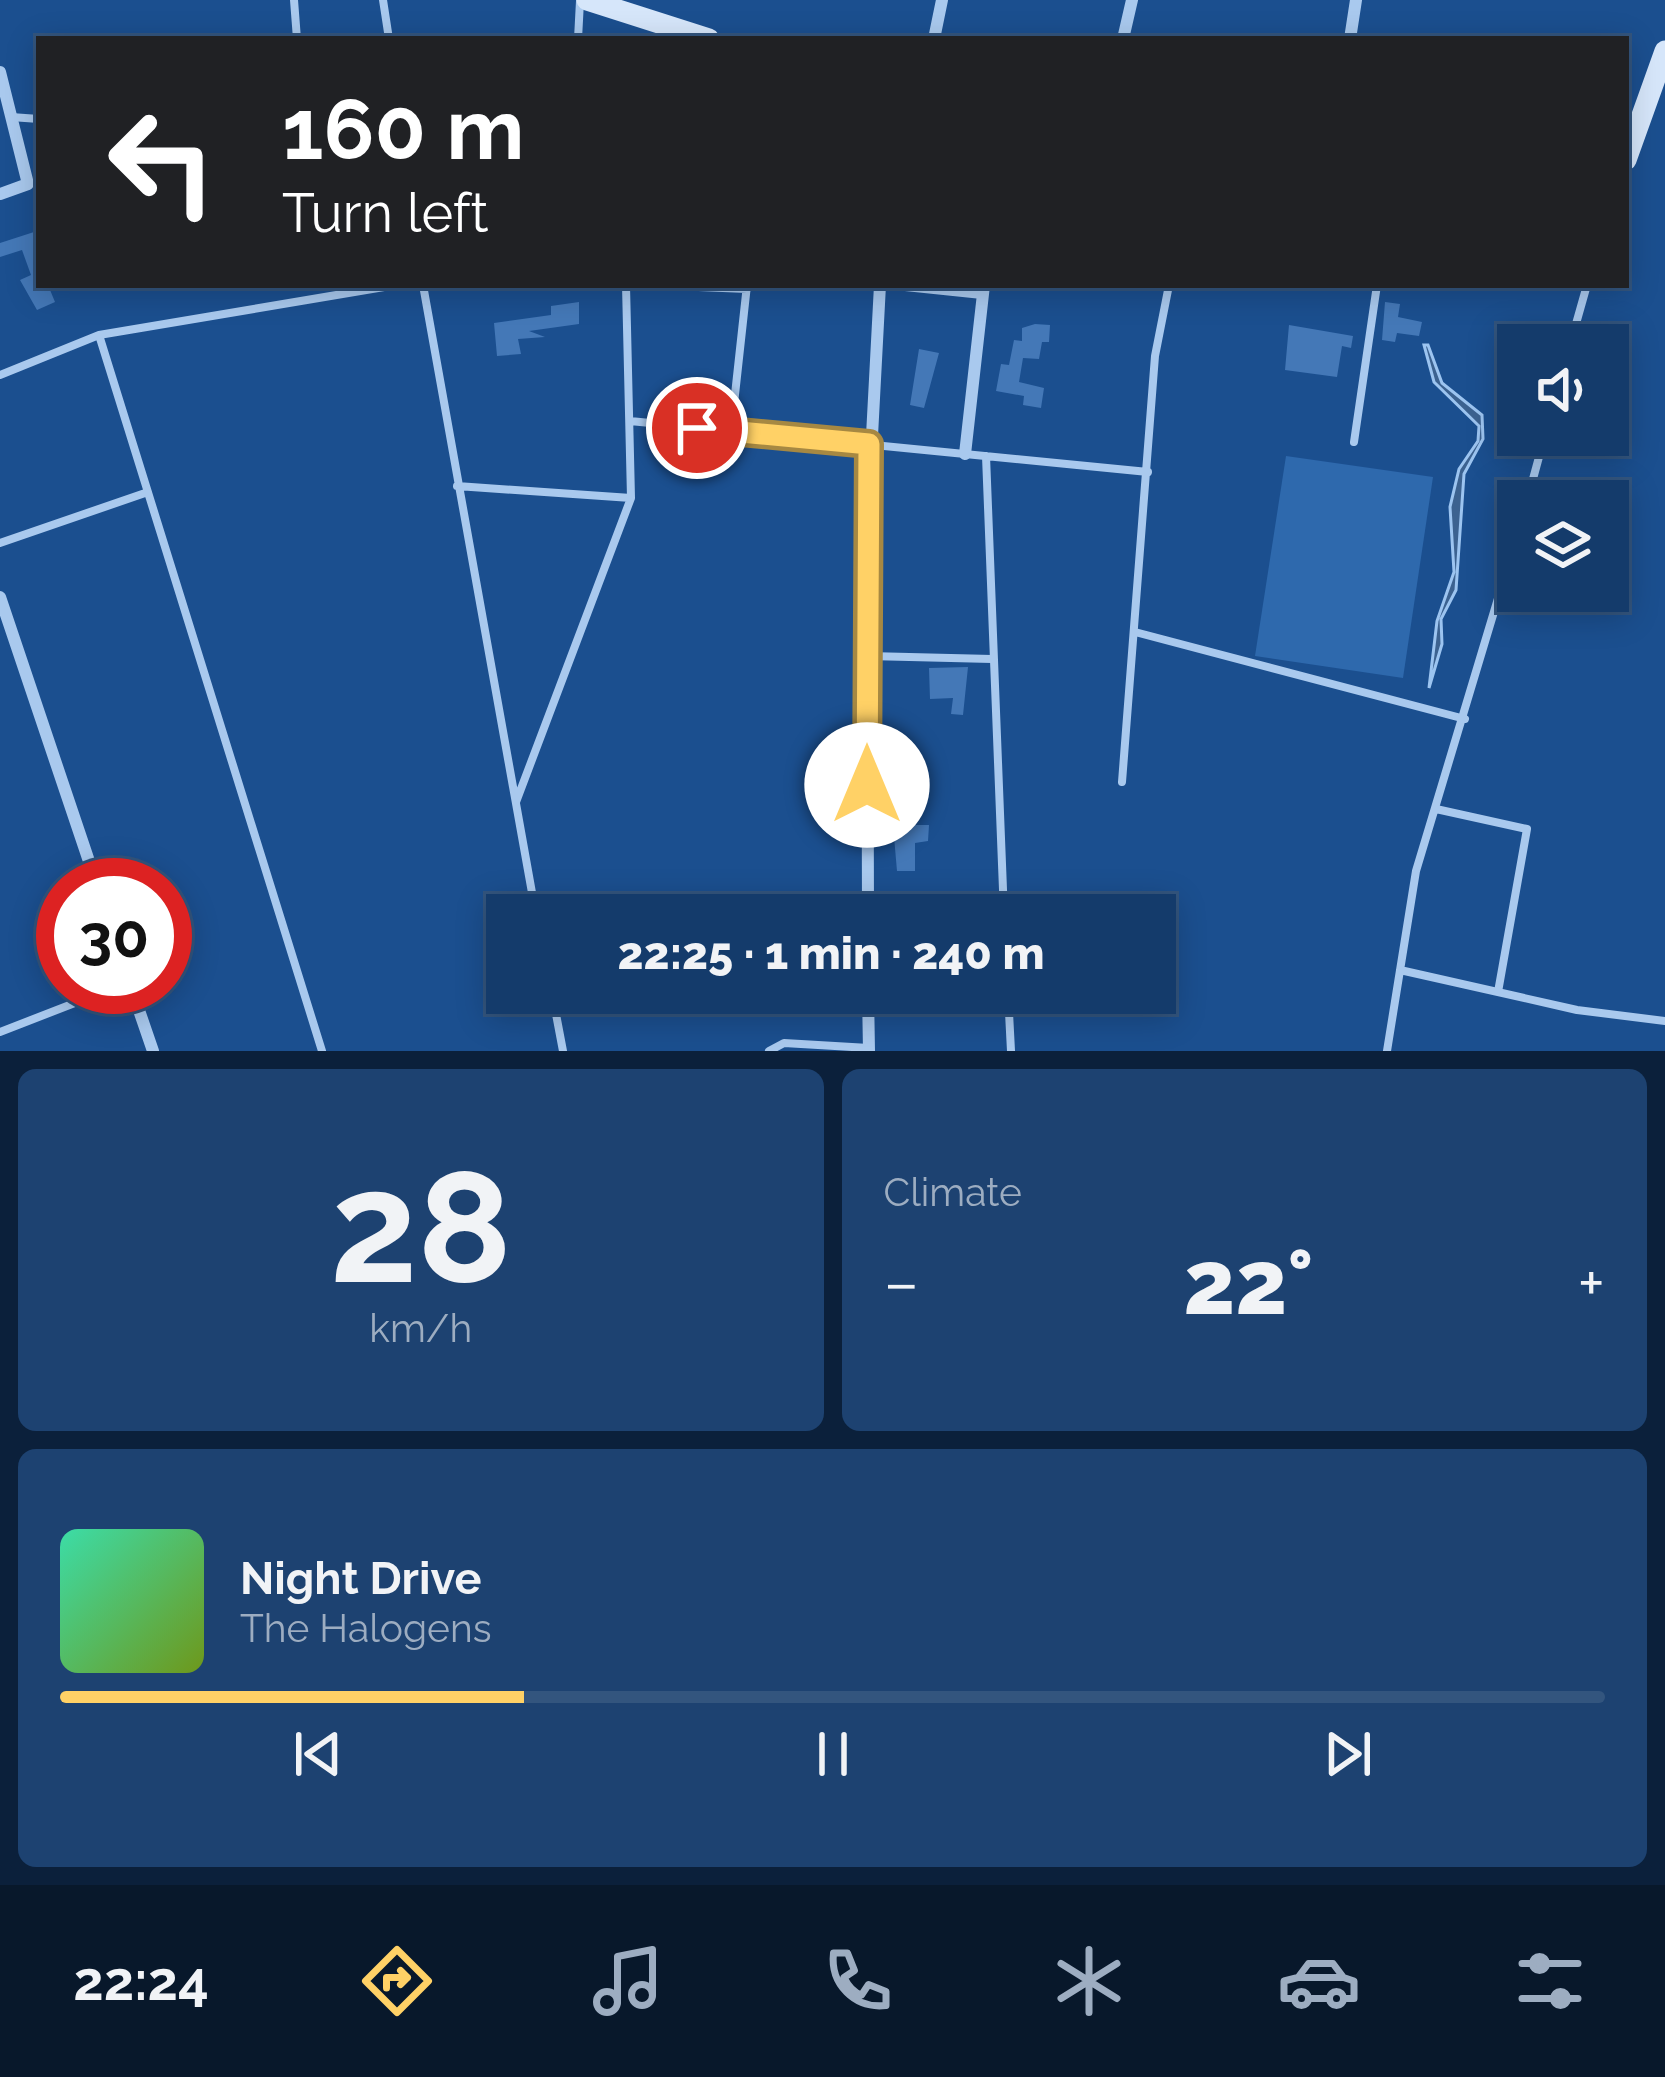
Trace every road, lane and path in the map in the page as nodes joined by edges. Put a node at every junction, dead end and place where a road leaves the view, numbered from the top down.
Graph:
1 (295, 0) edge
2 (383, 0) edge
3 (584, 0) edge
4 (942, 0) edge
5 (1132, 0) edge
6 (1356, 0) edge
7 (297, 36) edge
8 (389, 36) edge
9 (578, 36) edge
10 (699, 36) edge
11 (935, 36) edge
12 (1124, 36) edge
13 (1350, 36) edge
14 (1665, 51) edge
15 (0, 72) edge
16 (11, 117) junction
17 (36, 119) edge
18 (1629, 152) edge
19 (0, 194) edge
20 (378, 288) edge
21 (424, 288) edge
22 (626, 288) edge
23 (747, 288) edge
24 (883, 288) edge
25 (944, 288) edge
26 (1168, 288) edge
27 (1377, 288) edge
28 (1586, 288) edge
29 (984, 290) edge
30 (1576, 324) edge
31 (99, 335) junction
32 (0, 376) edge
33 (630, 421) junction
34 (731, 431) junction
35 (1354, 442) dead end
36 (869, 444) junction
37 (965, 454) junction
38 (986, 456) junction
39 (1148, 472) junction
40 (457, 486) junction
41 (148, 492) junction
42 (631, 498) junction
43 (0, 543) edge
44 (0, 597) edge
45 (1497, 606) edge
46 (1135, 632) junction
47 (866, 656) junction
48 (992, 659) junction
49 (1465, 719) junction
50 (1122, 782) dead end
51 (515, 805) junction
52 (1436, 809) junction
53 (88, 858) edge
54 (532, 894) edge
55 (868, 894) edge
56 (1003, 894) edge
57 (1400, 970) junction
58 (1498, 992) junction
59 (46, 1014) edge
60 (140, 1014) edge
61 (556, 1014) edge
62 (868, 1014) edge
63 (1009, 1014) edge
64 (1665, 1021) edge
65 (0, 1032) edge
66 (869, 1049) edge
67 (153, 1051) edge
68 (322, 1051) edge
69 (563, 1051) edge
70 (769, 1051) edge
71 (1011, 1051) edge
72 (1387, 1051) edge

1 - 7 lane
2 - 8 lane
3 - 9 lane
3 - 10 main road
4 - 11 street
5 - 12 street
6 - 13 street
14 - 18 main road
15 - 16 street
16 - 17 lane
16 - 19 street
20 - 31 lane
21 - 40 lane
22 - 33 lane
23 - 34 lane
24 - 36 street
25 - 29 lane
26 - 39 lane
27 - 35 lane
28 - 30 lane
29 - 37 street
31 - 32 lane
31 - 41 lane
33 - 34 lane
33 - 42 lane
34 - 36 lane
36 - 37 lane
36 - 47 street
37 - 38 lane
38 - 39 lane
38 - 48 lane
39 - 46 lane
40 - 42 lane
40 - 51 lane
41 - 43 lane
41 - 68 lane
42 - 51 lane
44 - 53 street
45 - 49 lane
46 - 49 lane
46 - 50 lane
47 - 48 lane
47 - 55 street
48 - 56 lane
49 - 52 lane
51 - 54 lane
52 - 57 lane
52 - 58 lane
57 - 58 lane
57 - 72 lane
58 - 64 lane
59 - 65 lane
60 - 67 street
61 - 69 lane
62 - 66 street
63 - 71 lane
66 - 70 lane

